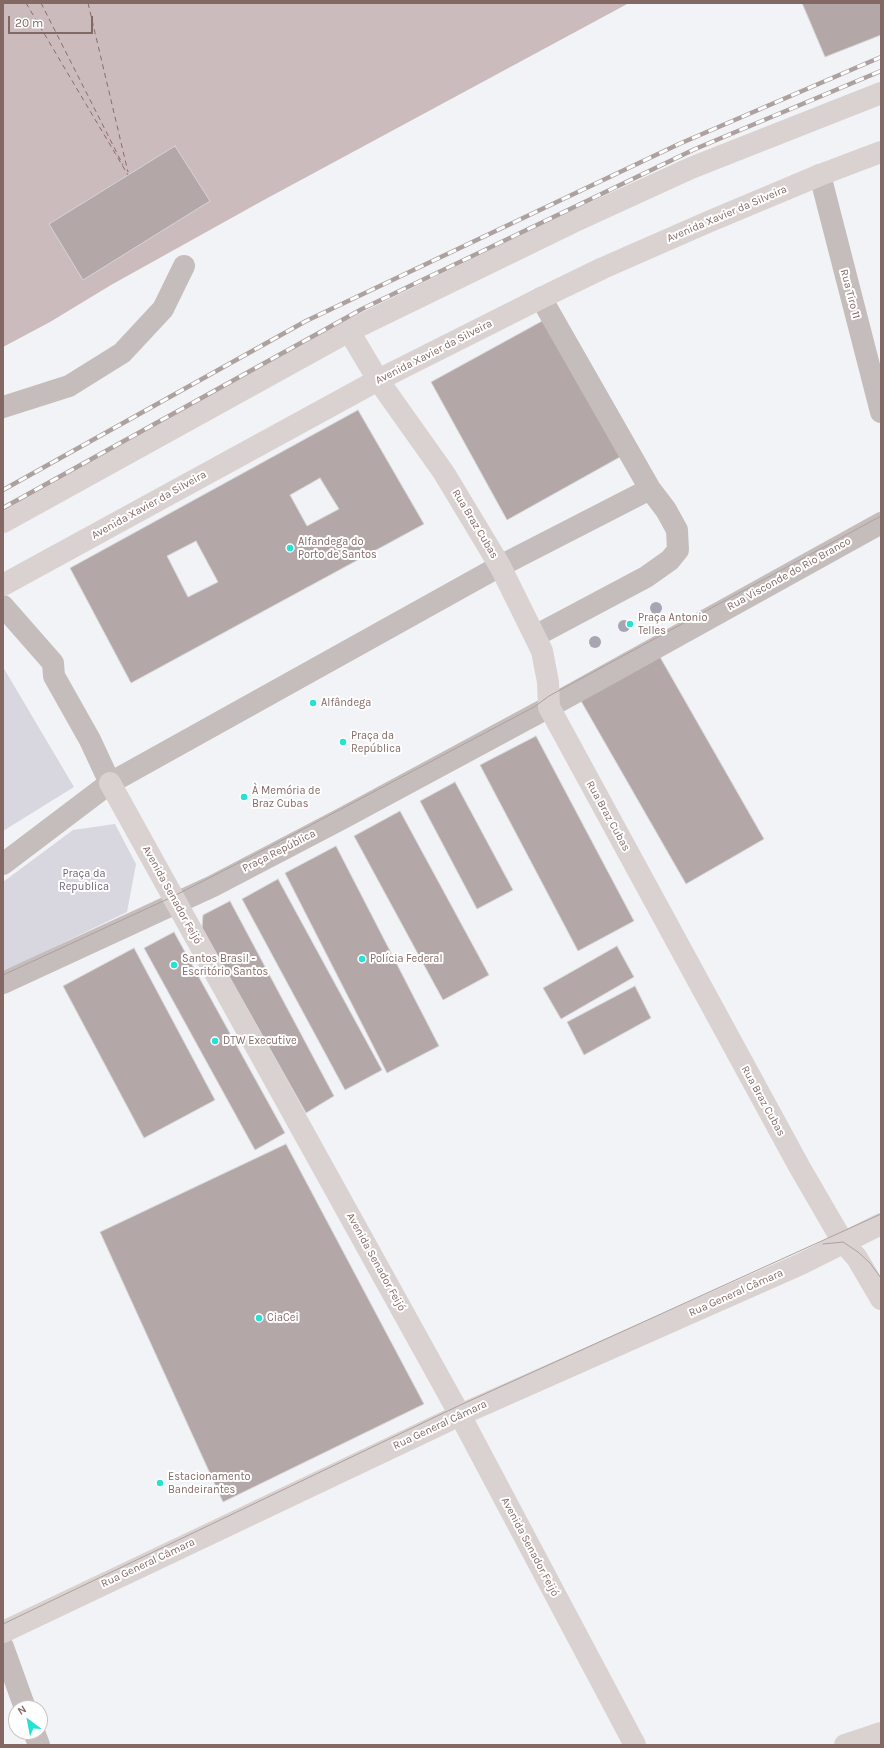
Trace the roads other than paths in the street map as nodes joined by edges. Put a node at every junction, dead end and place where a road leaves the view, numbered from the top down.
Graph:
1 (881, 93) edge
2 (881, 152) edge
3 (820, 175) junction
4 (184, 266) dead end
5 (541, 298) junction
6 (349, 331) junction
7 (378, 380) junction
8 (3, 407) edge
9 (881, 412) edge
10 (650, 489) junction
11 (3, 522) edge
12 (881, 523) edge
13 (500, 566) junction
14 (3, 585) edge
15 (3, 606) edge
16 (535, 636) junction
17 (549, 708) junction
18 (110, 784) junction
19 (3, 864) edge
20 (176, 903) junction
21 (3, 984) edge
22 (881, 1224) edge
23 (843, 1242) junction
24 (881, 1299) edge
25 (460, 1415) junction
26 (3, 1632) edge
27 (3, 1647) edge
28 (22, 1700) edge
29 (881, 1733) edge
30 (635, 1745) edge
31 (845, 1745) edge

1 - 6 street
2 - 3 street, Avenida Xavier da Silveira
3 - 5 street, Avenida Xavier da Silveira
3 - 9 street, Rua Tiro 11
4 - 8 street
5 - 7 street, Avenida Xavier da Silveira
5 - 10 street
6 - 7 street, Rua Braz Cubas
6 - 11 street
7 - 13 street, Rua Braz Cubas
7 - 14 street, Avenida Xavier da Silveira
10 - 13 street
10 - 16 street
12 - 17 street, Rua Visconde do Rio Branco
13 - 16 street, Rua Braz Cubas
13 - 18 street
15 - 18 street
16 - 17 street, Rua Braz Cubas
17 - 20 street, Praça República
17 - 23 street, Rua Braz Cubas
18 - 19 street
18 - 20 street, Avenida Senador Feijó
20 - 21 street, Praça República
20 - 25 street, Avenida Senador Feijó
22 - 23 street, Rua General Câmara
23 - 24 street, Rua Braz Cubas
23 - 25 street, Rua General Câmara
25 - 26 street, Rua General Câmara
25 - 30 street, Avenida Senador Feijó
27 - 28 street
29 - 31 street

